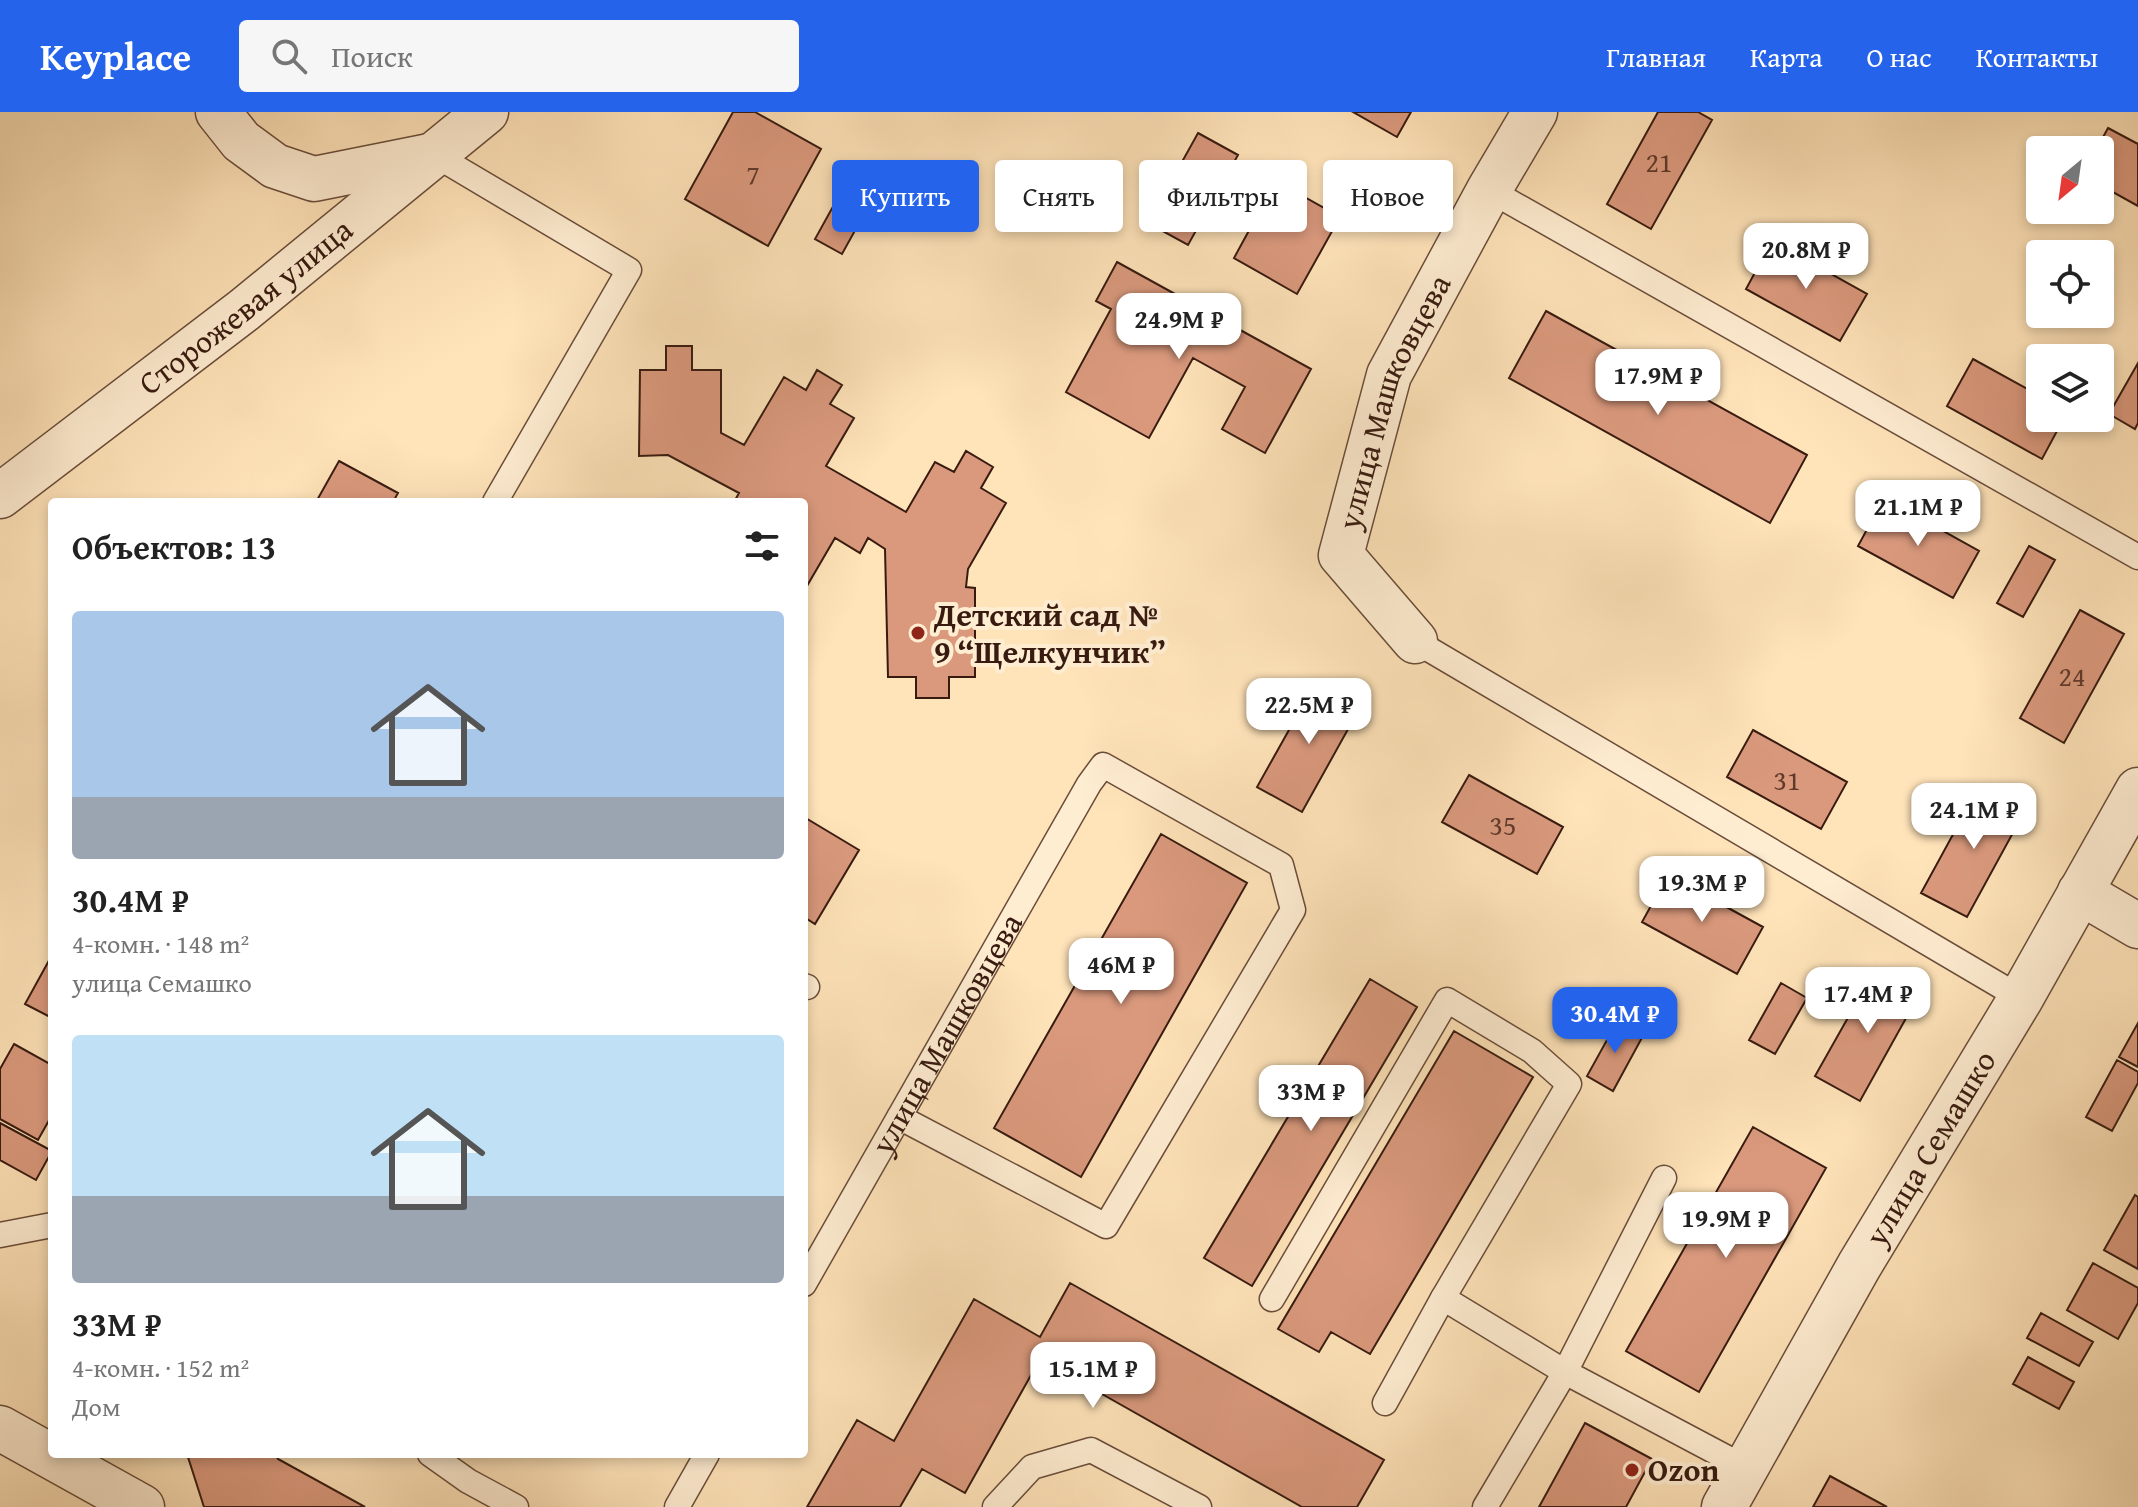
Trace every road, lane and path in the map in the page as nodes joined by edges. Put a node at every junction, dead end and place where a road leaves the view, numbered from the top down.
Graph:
1 (218, 112) edge
2 (486, 112) edge
3 (1535, 112) edge
4 (435, 155) junction
5 (1489, 190) junction
6 (0, 496) edge
7 (497, 498) edge
8 (2138, 557) edge
9 (1415, 641) joint
10 (2138, 790) edge
11 (2080, 892) junction
12 (2138, 926) edge
13 (2021, 998) junction
14 (899, 1117) junction
15 (1664, 1178) dead end
16 (48, 1226) edge
17 (0, 1235) edge
18 (808, 1277) edge
19 (1443, 1298) junction
20 (1272, 1299) dead end
21 (1565, 1372) junction
22 (1385, 1403) dead end
23 (0, 1428) edge
24 (48, 1455) edge
25 (54, 1458) edge
26 (436, 1458) edge
27 (705, 1458) edge
28 (1746, 1468) junction
29 (142, 1507) edge
30 (516, 1507) edge
31 (677, 1507) edge
32 (995, 1507) edge
33 (1199, 1507) edge
34 (1485, 1507) edge
35 (1724, 1507) edge

1 - 4 street
2 - 4 street, Сторожевая улица
3 - 5 street, улица Машковцева
4 - 6 street, Сторожевая улица
4 - 7 lane
5 - 8 lane
5 - 9 street, улица Машковцева
9 - 13 lane
10 - 11 street, улица Семашко
11 - 12 street
11 - 13 street, улица Семашко
13 - 28 street, улица Семашко
14 - 14 lane, улица Машковцева
14 - 18 lane, улица Машковцева
15 - 21 lane
16 - 17 lane
19 - 20 lane
19 - 21 lane
19 - 22 lane
21 - 28 lane
21 - 34 lane
23 - 24 street
25 - 29 street
26 - 30 lane
27 - 31 lane
28 - 35 street, улица Семашко
32 - 33 lane

